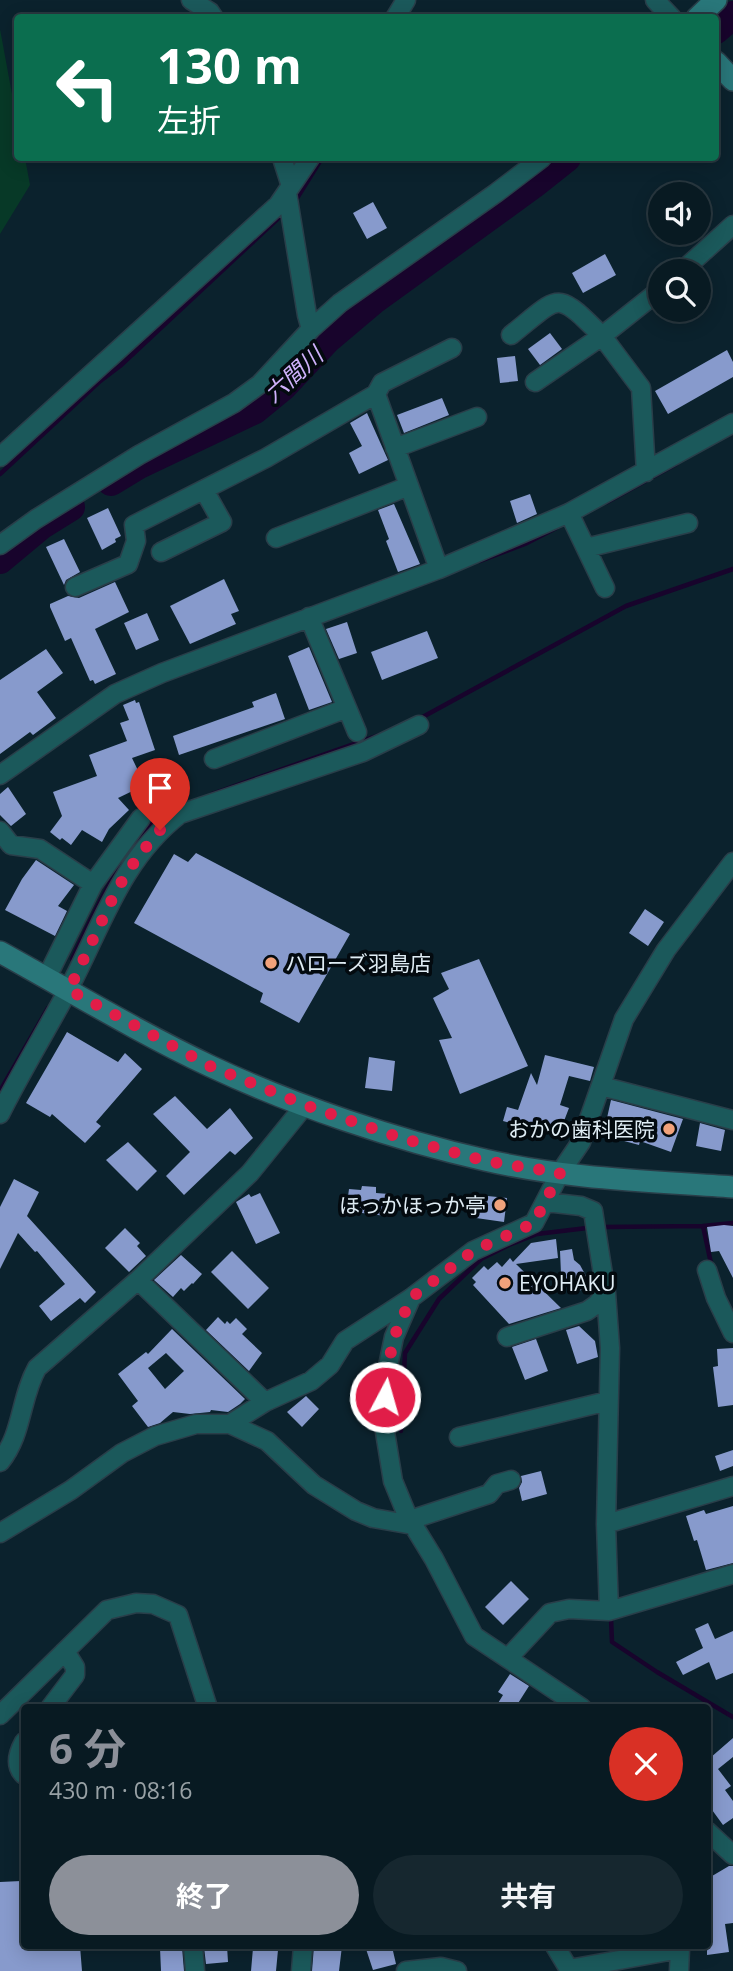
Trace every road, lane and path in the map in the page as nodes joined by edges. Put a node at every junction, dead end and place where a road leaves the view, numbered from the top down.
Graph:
1 (191, 0) edge
2 (655, 0) edge
3 (716, 0) edge
4 (211, 14) edge
5 (668, 14) edge
6 (701, 14) edge
7 (719, 65) edge
8 (733, 80) edge
9 (283, 161) edge
10 (308, 161) edge
11 (538, 161) edge
12 (289, 189) junction
13 (733, 225) edge
14 (695, 259) edge
15 (648, 300) edge
16 (311, 329) junction
17 (511, 335) dead end
18 (602, 336) junction
19 (452, 348) dead end
20 (535, 382) dead end
21 (376, 394) junction
22 (477, 418) dead end
23 (733, 423) edge
24 (395, 448) junction
25 (0, 457) edge
26 (646, 472) junction
27 (409, 486) junction
28 (204, 490) junction
29 (571, 518) junction
30 (688, 523) dead end
31 (276, 538) dead end
32 (0, 545) edge
33 (586, 548) junction
34 (161, 552) dead end
35 (439, 569) junction
36 (75, 587) dead end
37 (605, 589) dead end
38 (311, 622) junction
39 (347, 708) junction
40 (419, 724) dead end
41 (357, 732) dead end
42 (214, 759) dead end
43 (0, 775) edge
44 (141, 818) dead end
45 (0, 831) edge
46 (733, 862) edge
47 (93, 884) junction
48 (0, 952) edge
49 (47, 977) junction
50 (69, 990) junction
51 (601, 1086) junction
52 (305, 1105) junction
53 (0, 1114) edge
54 (733, 1119) edge
55 (560, 1173) junction
56 (733, 1187) edge
57 (546, 1202) junction
58 (707, 1269) dead end
59 (138, 1280) junction
60 (606, 1293) junction
61 (411, 1298) junction
62 (358, 1332) junction
63 (733, 1332) edge
64 (507, 1337) dead end
65 (392, 1345) junction
66 (608, 1401) junction
67 (265, 1402) junction
68 (230, 1424) junction
69 (459, 1437) dead end
70 (0, 1462) edge
71 (511, 1480) dead end
72 (733, 1486) edge
73 (411, 1522) junction
74 (606, 1524) junction
75 (0, 1533) edge
76 (733, 1574) edge
77 (609, 1611) junction
78 (65, 1651) junction
79 (508, 1658) junction
80 (53, 1704) edge
81 (207, 1704) edge
82 (576, 1704) edge
83 (0, 1715) edge
84 (21, 1748) edge
85 (21, 1770) edge
86 (711, 1834) edge
87 (733, 1855) edge
88 (193, 1949) edge
89 (303, 1949) edge
90 (557, 1949) edge
91 (570, 1970) edge
92 (195, 1971) edge
93 (301, 1971) edge
94 (406, 1971) edge
95 (457, 1971) edge
96 (679, 1971) edge

1 - 4 street
2 - 5 street
3 - 6 street
7 - 8 street
9 - 12 street
10 - 12 street
11 - 16 street
12 - 16 street
12 - 25 street
13 - 14 street
15 - 18 street
16 - 32 street
17 - 18 street
18 - 20 street
18 - 26 street
19 - 21 street
21 - 24 street
21 - 28 street
22 - 24 street
23 - 26 street
24 - 27 street
26 - 29 street
27 - 31 street
27 - 35 street
28 - 34 street
28 - 36 street
29 - 33 street
29 - 35 street
30 - 33 street
33 - 37 street
35 - 38 street
38 - 39 street
38 - 43 street
39 - 41 street
39 - 42 street
40 - 50 street
44 - 47 street
45 - 47 street
46 - 51 street
47 - 49 street
48 - 49 street
49 - 50 street
50 - 52 street
50 - 53 street
51 - 54 street
51 - 55 street
52 - 55 street
52 - 59 street
55 - 56 street
55 - 57 street
57 - 60 street
57 - 61 street
58 - 63 street
59 - 67 street
59 - 70 street
60 - 64 street
60 - 66 street
61 - 62 street
61 - 65 street
62 - 65 street
62 - 67 street
65 - 73 street
66 - 69 street
66 - 74 street
67 - 68 street
68 - 73 street
68 - 75 street
71 - 73 street
72 - 74 street
73 - 79 street
74 - 77 street
76 - 77 street
77 - 79 street
78 - 80 street
78 - 81 street
78 - 83 street
79 - 82 street
84 - 85 street
86 - 87 street
88 - 92 street
89 - 93 street
90 - 91 street
91 - 96 street
94 - 95 street

